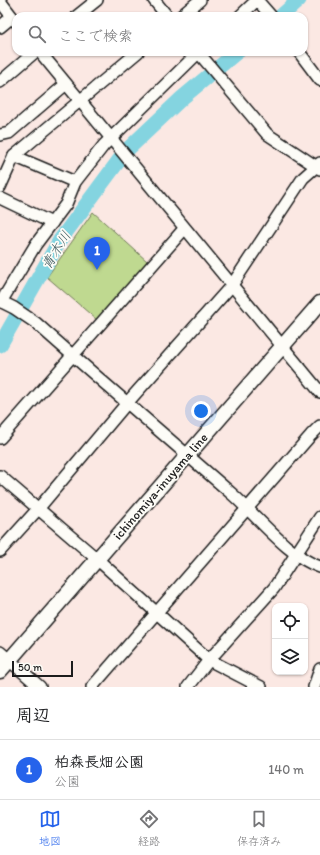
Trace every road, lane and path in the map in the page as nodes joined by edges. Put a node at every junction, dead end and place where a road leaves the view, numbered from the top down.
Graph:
1 (97, 0) edge
2 (154, 0) edge
3 (200, 0) edge
4 (257, 0) edge
5 (0, 1) edge
6 (82, 12) edge
7 (164, 12) edge
8 (186, 12) edge
9 (244, 12) edge
10 (268, 12) edge
11 (12, 16) edge
12 (12, 20) edge
13 (0, 27) edge
14 (29, 56) edge
15 (43, 56) edge
16 (133, 56) edge
17 (194, 56) edge
18 (201, 56) edge
19 (302, 56) edge
20 (320, 80) edge
21 (0, 82) edge
22 (66, 84) junction
23 (80, 100) junction
24 (0, 135) edge
25 (111, 138) junction
26 (14, 156) junction
27 (319, 166) edge
28 (75, 182) junction
29 (0, 187) edge
30 (0, 198) edge
31 (52, 223) junction
32 (184, 229) junction
33 (232, 284) junction
34 (0, 302) edge
35 (320, 303) edge
36 (282, 346) junction
37 (73, 356) junction
38 (320, 392) edge
39 (127, 403) junction
40 (320, 426) edge
41 (0, 438) edge
42 (187, 454) junction
43 (0, 476) edge
44 (247, 508) junction
45 (38, 509) junction
46 (320, 517) edge
47 (0, 551) edge
48 (296, 554) junction
49 (97, 559) junction
50 (320, 567) edge
51 (156, 612) junction
52 (5, 656) edge
53 (210, 660) junction
54 (320, 669) edge
55 (0, 671) edge
56 (40, 687) edge
57 (92, 687) edge
58 (188, 687) edge
59 (259, 687) edge
60 (314, 687) edge

1 - 6 street
2 - 7 street
3 - 8 street
4 - 9 street
4 - 10 street
5 - 11 street
12 - 13 street
14 - 21 street
15 - 22 street
16 - 23 street
17 - 25 street
18 - 27 street
19 - 20 street
22 - 23 street
22 - 24 street
23 - 25 street
23 - 26 street
25 - 28 street
25 - 32 street
26 - 28 street
26 - 29 street
27 - 33 street
28 - 31 street
30 - 31 street
31 - 34 street
32 - 33 street
32 - 37 street
33 - 36 street
33 - 39 street
34 - 37 street
35 - 36 main road, ichinomiya-inuyama line
36 - 38 street
36 - 42 main road, ichinomiya-inuyama line
37 - 39 street
37 - 41 street
39 - 42 street
39 - 45 street
40 - 44 street
42 - 44 street
42 - 49 main road, ichinomiya-inuyama line
43 - 45 street
44 - 48 street
44 - 51 street
45 - 47 street
45 - 49 street
46 - 48 street
48 - 50 street
48 - 53 street
49 - 51 street
49 - 52 main road, ichinomiya-inuyama line
51 - 53 street
51 - 57 street
52 - 55 main road, ichinomiya-inuyama line
52 - 56 street
53 - 58 street
53 - 59 street
54 - 60 street

